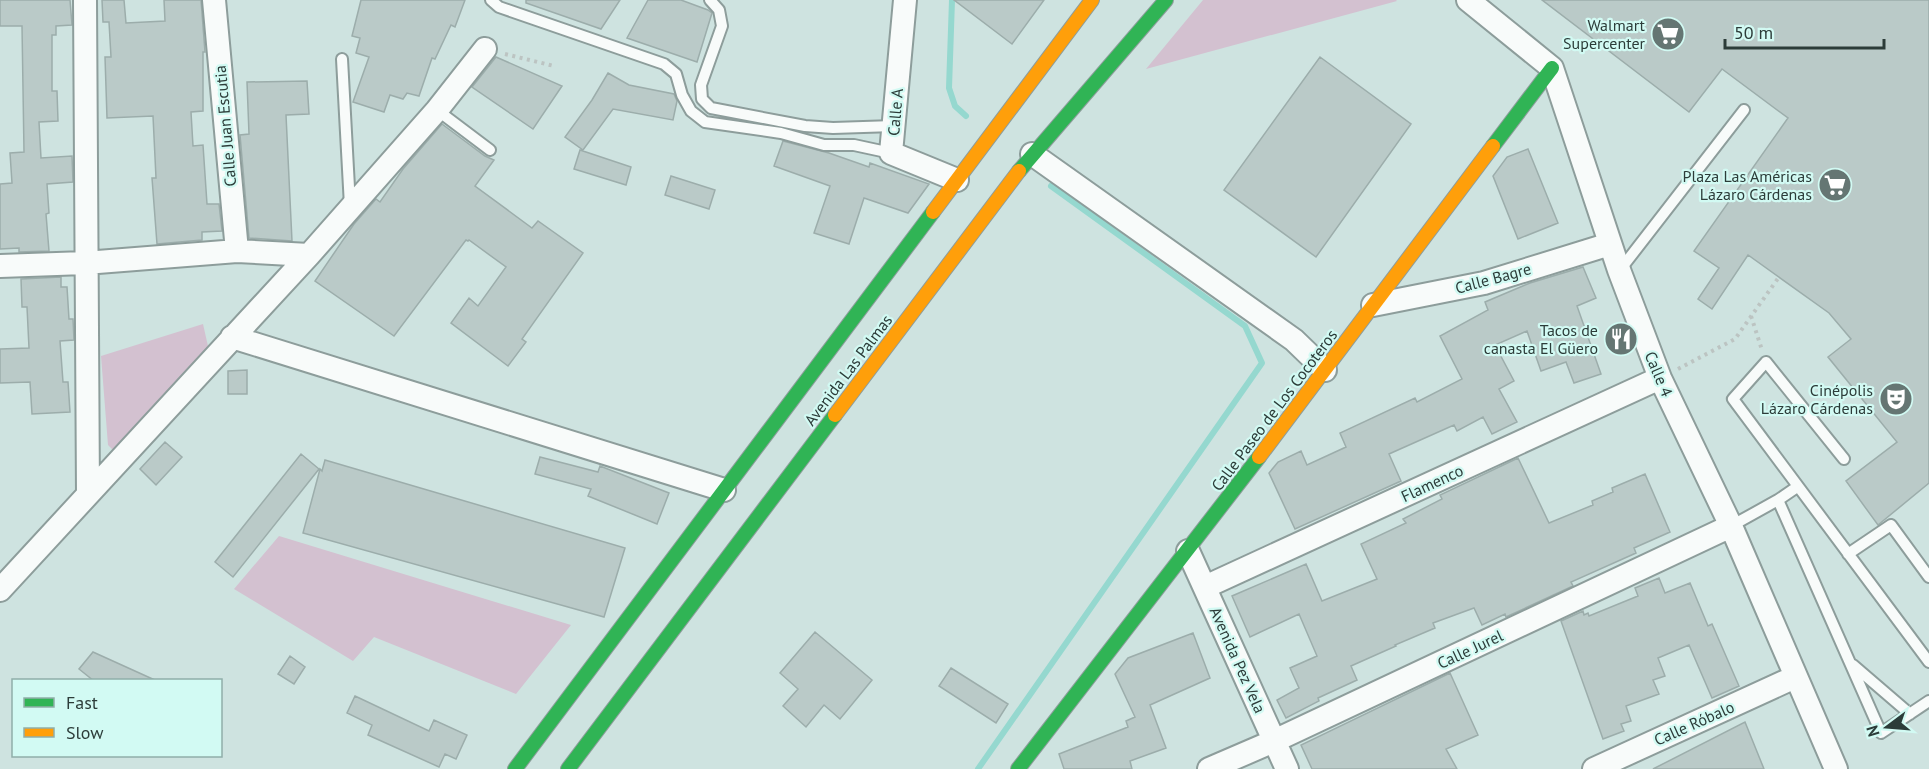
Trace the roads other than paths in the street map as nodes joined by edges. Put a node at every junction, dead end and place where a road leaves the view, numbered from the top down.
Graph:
1 (85, 0) edge
2 (214, 0) edge
3 (491, 0) edge
4 (710, 0) edge
5 (905, 0) edge
6 (1092, 0) edge
7 (1166, 0) edge
8 (1468, 0) edge
9 (485, 49) road end
10 (342, 59) dead end
11 (1552, 68) junction
12 (437, 110) junction
13 (1744, 110) dead end
14 (894, 126) junction
15 (490, 150) dead end
16 (891, 153) junction
17 (1032, 154) junction
18 (957, 180) junction
19 (350, 210) junction
20 (1611, 244) junction
21 (237, 251) junction
22 (309, 255) junction
23 (85, 263) junction
24 (0, 266) edge
25 (1619, 270) junction
26 (1373, 305) junction
27 (232, 338) junction
28 (1325, 370) junction
29 (1660, 378) junction
30 (1844, 459) dead end
31 (1797, 488) junction
32 (724, 490) junction
33 (88, 494) junction
34 (1778, 500) junction
35 (1731, 526) junction
36 (1188, 551) junction
37 (1848, 554) junction
38 (1929, 577) edge
39 (1205, 587) junction
40 (0, 590) edge
41 (1850, 662) junction
42 (1929, 662) edge
43 (1795, 677) junction
44 (1929, 701) edge
45 (1910, 714) junction
46 (1274, 741) junction
47 (514, 769) edge
48 (568, 769) edge
49 (1018, 769) edge
50 (1209, 769) edge
51 (1287, 769) edge
52 (1594, 769) edge
53 (1836, 769) edge

1 - 23 street
2 - 21 street, Calle Juan Escutia
3 - 16 lane
4 - 14 lane
5 - 14 street, Calle A
6 - 18 main road, Avenida Las Palmas
7 - 17 main road, Avenida Las Palmas
8 - 11 street
9 - 12 street
10 - 19 lane
11 - 20 street, Calle 4
11 - 26 main road, Calle Paseo de Los Cocoteros
12 - 15 lane
12 - 19 street
13 - 25 lane
14 - 16 street, Calle A
16 - 18 street, Calle A
17 - 28 street
17 - 48 main road, Avenida Las Palmas
18 - 32 main road, Avenida Las Palmas
19 - 22 street
20 - 25 street, Calle 4
20 - 26 street, Calle Bagre
21 - 22 street
21 - 23 street
22 - 27 street
23 - 24 street
23 - 33 street
25 - 29 street, Calle 4
26 - 28 main road, Calle Paseo de Los Cocoteros
27 - 32 street
27 - 33 street
28 - 36 main road, Calle Paseo de Los Cocoteros
29 - 35 street, Calle 4
29 - 39 street, Flamenco
30 - 31 lane
31 - 34 lane
31 - 37 lane
32 - 47 main road, Avenida Las Palmas
33 - 40 street
34 - 35 lane
34 - 41 lane
35 - 43 street, Calle 4
35 - 46 street, Calle Jurel
36 - 39 street, Avenida Pez Vela
36 - 49 main road, Calle Paseo de Los Cocoteros
37 - 38 lane
37 - 42 lane
39 - 46 street, Avenida Pez Vela
41 - 45 lane
41 - 45 lane
43 - 52 street, Calle Róbalo
43 - 53 street, Calle 4
44 - 45 lane
46 - 50 street, Calle Jurel
46 - 51 street, Avenida Pez Vela

